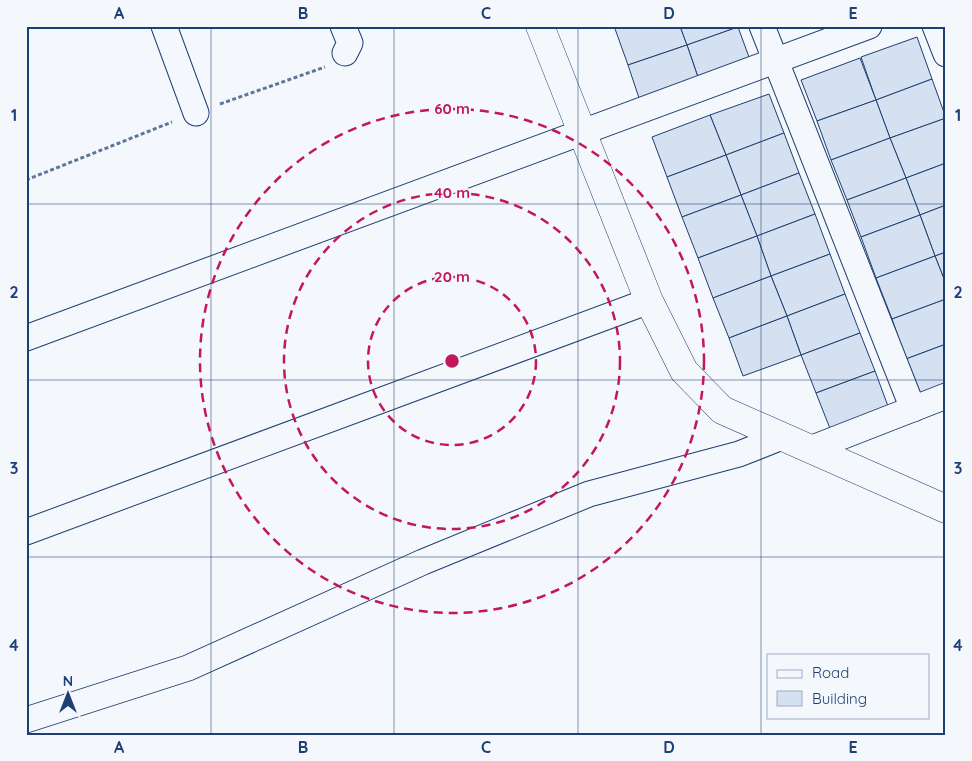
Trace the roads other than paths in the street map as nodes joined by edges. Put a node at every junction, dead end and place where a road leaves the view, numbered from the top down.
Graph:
1 (164, 26) edge
2 (343, 26) edge
3 (540, 26) edge
4 (762, 26) edge
5 (869, 26) edge
6 (935, 26) edge
7 (345, 53) dead end
8 (946, 54) edge
9 (775, 61) junction
10 (196, 113) dead end
11 (581, 133) junction
12 (649, 301) junction
13 (26, 338) edge
14 (946, 396) edge
15 (912, 408) junction
16 (782, 437) junction
17 (810, 449) junction
18 (946, 509) edge
19 (26, 532) edge
20 (26, 720) edge

1 - 10 street
2 - 7 street
3 - 11 street
4 - 9 street
5 - 9 street
6 - 8 street
9 - 11 street
9 - 15 street
11 - 12 street
11 - 13 street
12 - 16 street
12 - 19 street
14 - 15 street
15 - 17 street
16 - 17 street
16 - 20 street
17 - 18 street

